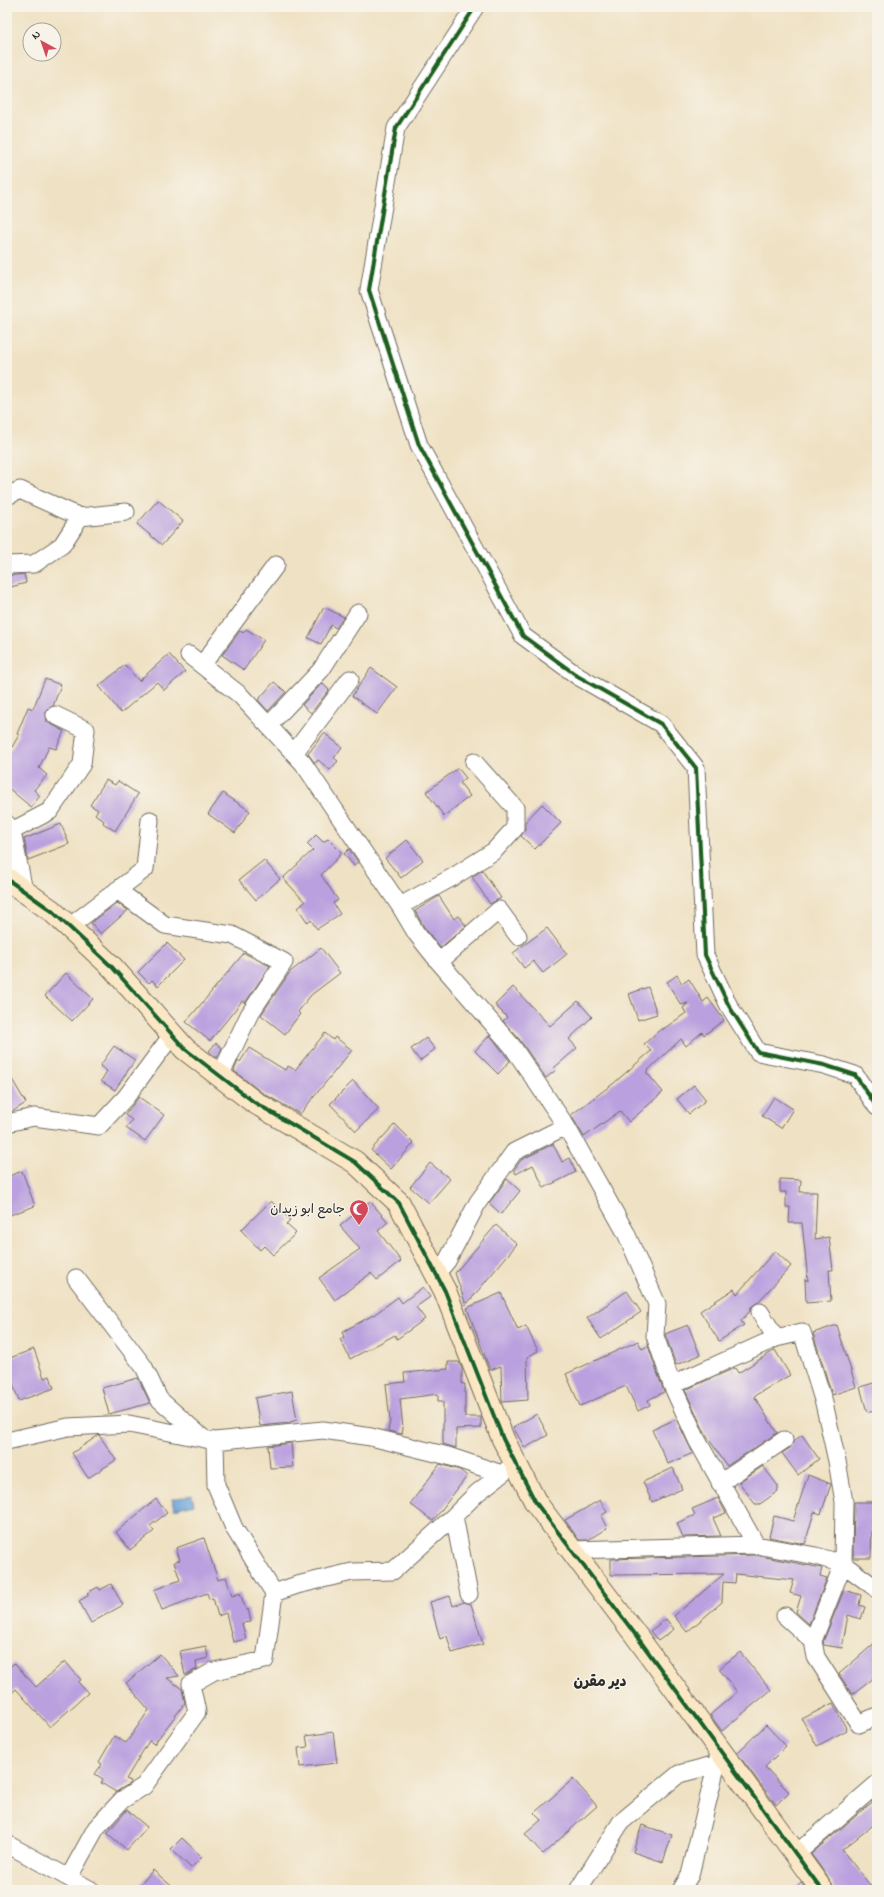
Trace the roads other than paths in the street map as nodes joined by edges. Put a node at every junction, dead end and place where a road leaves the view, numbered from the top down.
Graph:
1 (475, 7) edge
2 (7, 496) edge
3 (126, 512) dead end
4 (80, 517) junction
5 (7, 565) edge
6 (276, 565) dead end
7 (358, 612) dead end
8 (350, 679) dead end
9 (55, 715) dead end
10 (269, 725) junction
11 (294, 753) junction
12 (474, 762) dead end
13 (150, 820) dead end
14 (9, 827) edge
15 (15, 885) edge
16 (117, 890) junction
17 (400, 906) junction
18 (69, 927) junction
19 (518, 936) dead end
20 (439, 962) junction
21 (172, 1035) junction
22 (220, 1076) junction
23 (877, 1107) edge
24 (7, 1123) edge
25 (566, 1126) junction
26 (436, 1274) junction
27 (76, 1278) dead end
28 (760, 1312) dead end
29 (776, 1338) junction
30 (672, 1385) junction
31 (209, 1440) junction
32 (784, 1440) dead end
33 (7, 1441) edge
34 (509, 1469) junction
35 (720, 1483) junction
36 (454, 1516) junction
37 (756, 1545) junction
38 (571, 1550) junction
39 (843, 1564) junction
40 (877, 1589) edge
41 (274, 1593) junction
42 (468, 1594) dead end
43 (785, 1616) dead end
44 (813, 1641) junction
45 (875, 1722) edge
46 (718, 1757) junction
47 (877, 1784) edge
48 (7, 1844) edge
49 (796, 1854) junction
50 (69, 1877) junction
51 (91, 1890) edge
52 (578, 1890) edge
53 (680, 1890) edge
54 (822, 1890) edge

1 - 23 street
2 - 4 street
3 - 4 street
4 - 5 street
6 - 10 street
7 - 10 street
8 - 11 street
9 - 14 street
10 - 11 street
11 - 17 street
12 - 17 street
13 - 16 street
14 - 15 street
15 - 18 street
16 - 18 street
16 - 22 street
17 - 20 street
18 - 21 street
19 - 20 street
20 - 25 street
21 - 22 street
21 - 24 street
22 - 26 street
25 - 26 street
25 - 30 street
26 - 34 street
27 - 31 street
28 - 29 street
29 - 30 street
29 - 39 street
30 - 35 street
31 - 33 street
31 - 34 street
31 - 41 street
32 - 35 street
34 - 36 street
34 - 38 street
35 - 37 street
36 - 41 street
36 - 42 street
37 - 38 street
37 - 39 street
38 - 46 street
39 - 40 street
39 - 44 street
41 - 50 street
43 - 44 street
44 - 45 street
46 - 49 street
46 - 52 street
46 - 53 street
47 - 49 street
48 - 50 street
49 - 54 street
50 - 51 street

